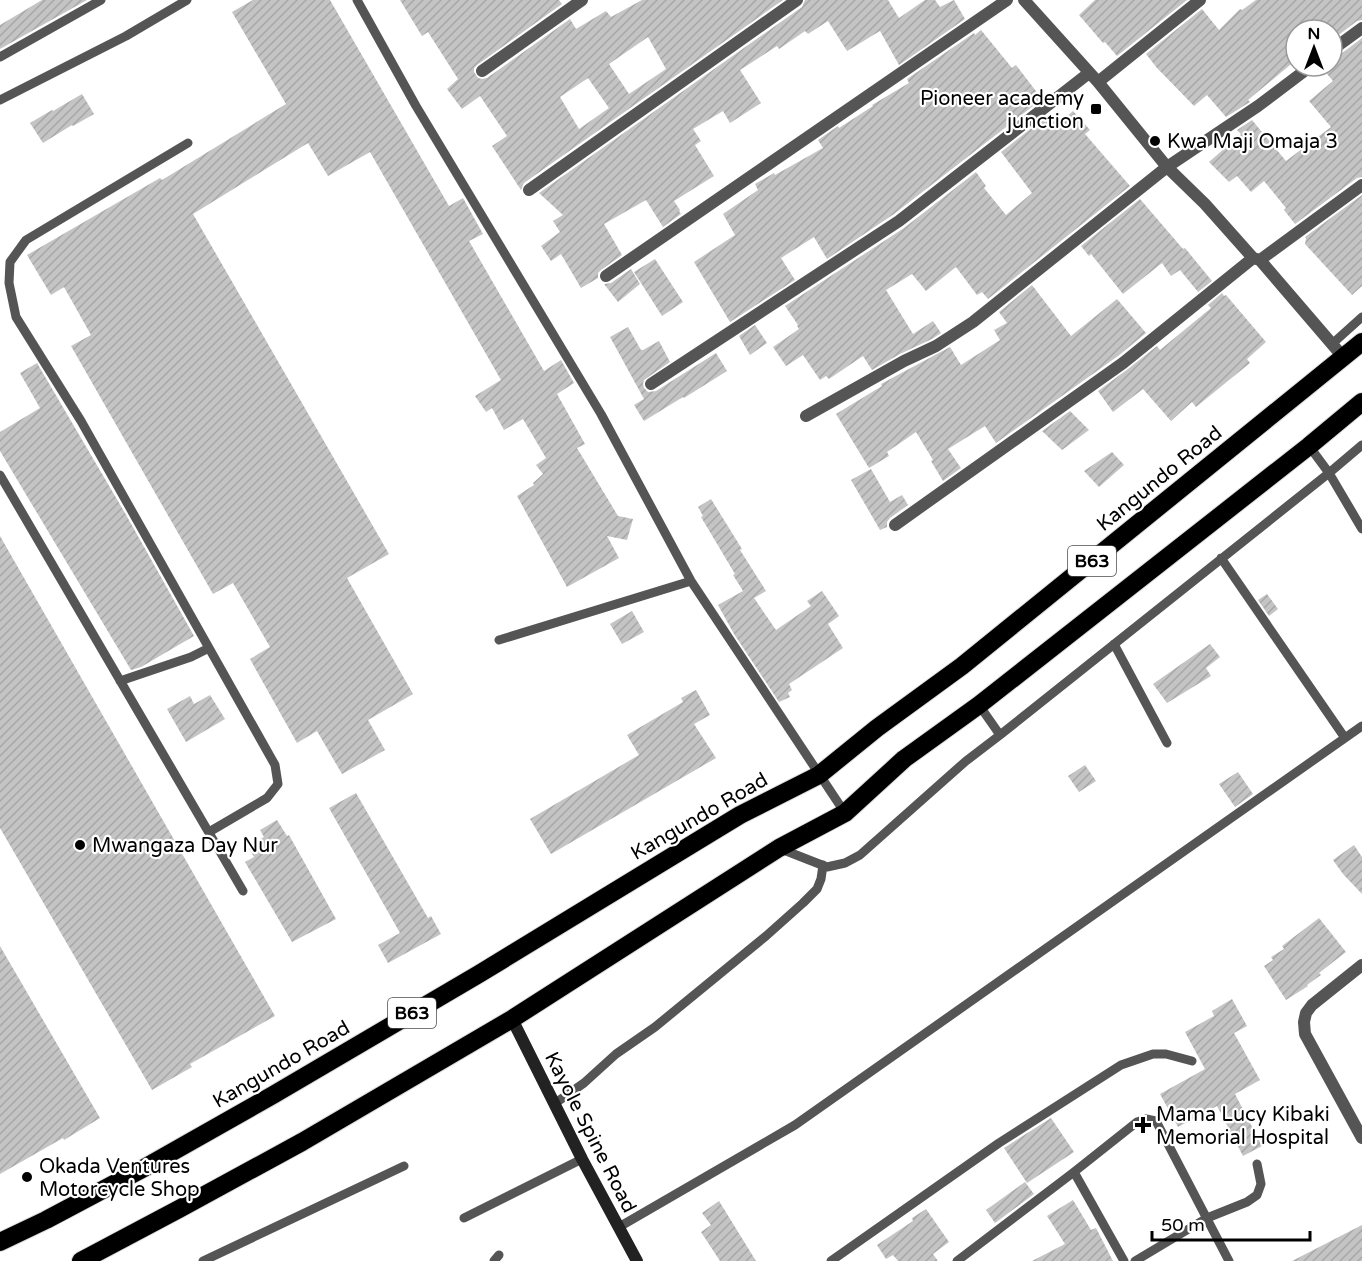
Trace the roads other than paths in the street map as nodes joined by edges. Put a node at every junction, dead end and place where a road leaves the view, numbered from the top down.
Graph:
1 (102, 0) edge
2 (187, 0) edge
3 (357, 0) edge
4 (581, 0) edge
5 (797, 0) edge
6 (1007, 0) edge
7 (1024, 0) edge
8 (1200, 0) edge
9 (1362, 28) edge
10 (1344, 41) edge
11 (0, 57) edge
12 (482, 71) dead end
13 (1093, 78) junction
14 (1295, 78) edge
15 (0, 100) edge
16 (188, 143) dead end
17 (1167, 167) junction
18 (1362, 185) edge
19 (529, 190) dead end
20 (1257, 259) junction
21 (606, 276) dead end
22 (1362, 317) edge
23 (1362, 342) edge
24 (1338, 351) junction
25 (651, 384) dead end
26 (1362, 402) edge
27 (806, 416) dead end
28 (1362, 445) edge
29 (1309, 446) junction
30 (1329, 472) junction
31 (0, 475) edge
32 (895, 525) dead end
33 (1362, 529) edge
34 (1221, 558) junction
35 (691, 581) junction
36 (499, 640) dead end
37 (1114, 644) junction
38 (209, 648) junction
39 (120, 681) junction
40 (979, 705) junction
41 (1362, 726) edge
42 (1000, 735) junction
43 (1345, 738) junction
44 (1167, 743) dead end
45 (819, 775) junction
46 (845, 813) junction
47 (209, 832) junction
48 (779, 848) junction
49 (823, 865) junction
50 (243, 891) dead end
51 (1362, 965) edge
52 (512, 1019) junction
53 (1192, 1061) dead end
54 (554, 1104) junction
55 (1362, 1138) edge
56 (582, 1160) junction
57 (1257, 1164) dead end
58 (404, 1166) dead end
59 (1074, 1172) junction
60 (464, 1218) dead end
61 (1208, 1218) junction
62 (619, 1227) junction
63 (0, 1242) edge
64 (81, 1261) edge
65 (203, 1261) edge
66 (637, 1261) edge
67 (831, 1261) edge
68 (957, 1261) edge
69 (1124, 1261) edge
70 (1135, 1261) edge
71 (1229, 1261) edge

1 - 11 lane
2 - 15 lane
3 - 35 lane
4 - 12 street
5 - 19 street
6 - 21 street
7 - 13 street
8 - 13 street
9 - 10 street
13 - 17 street
13 - 25 street
14 - 17 street
16 - 38 lane
17 - 20 street
17 - 27 street
18 - 20 street
20 - 24 street
20 - 32 street
22 - 24 lane
23 - 24 highway, Kangundo Road / B63
24 - 45 highway, Kangundo Road / B63
26 - 29 highway, B63
28 - 30 lane
29 - 30 lane
29 - 40 highway, B63
30 - 33 lane
30 - 34 lane
31 - 39 lane
34 - 37 lane
34 - 43 lane
35 - 36 lane
35 - 45 lane
37 - 42 lane
37 - 44 lane
38 - 39 lane
38 - 47 lane
39 - 47 lane
40 - 42 lane
40 - 46 highway, B63
41 - 43 lane
42 - 49 lane
43 - 62 lane
45 - 46 lane
45 - 63 highway, Kangundo Road / B63
46 - 48 highway, B63
47 - 50 lane
48 - 49 lane
48 - 52 highway, B63
49 - 54 lane
51 - 55 street
52 - 54 main road, Kayole Spine Road
52 - 64 highway, B63
53 - 67 lane
54 - 56 main road, Kayole Spine Road
56 - 60 lane
56 - 62 main road, Kayole Spine Road
57 - 61 lane
58 - 65 lane
59 - 61 lane
59 - 68 lane
59 - 69 lane
61 - 70 lane
61 - 71 lane
62 - 66 main road, Kayole Spine Road

